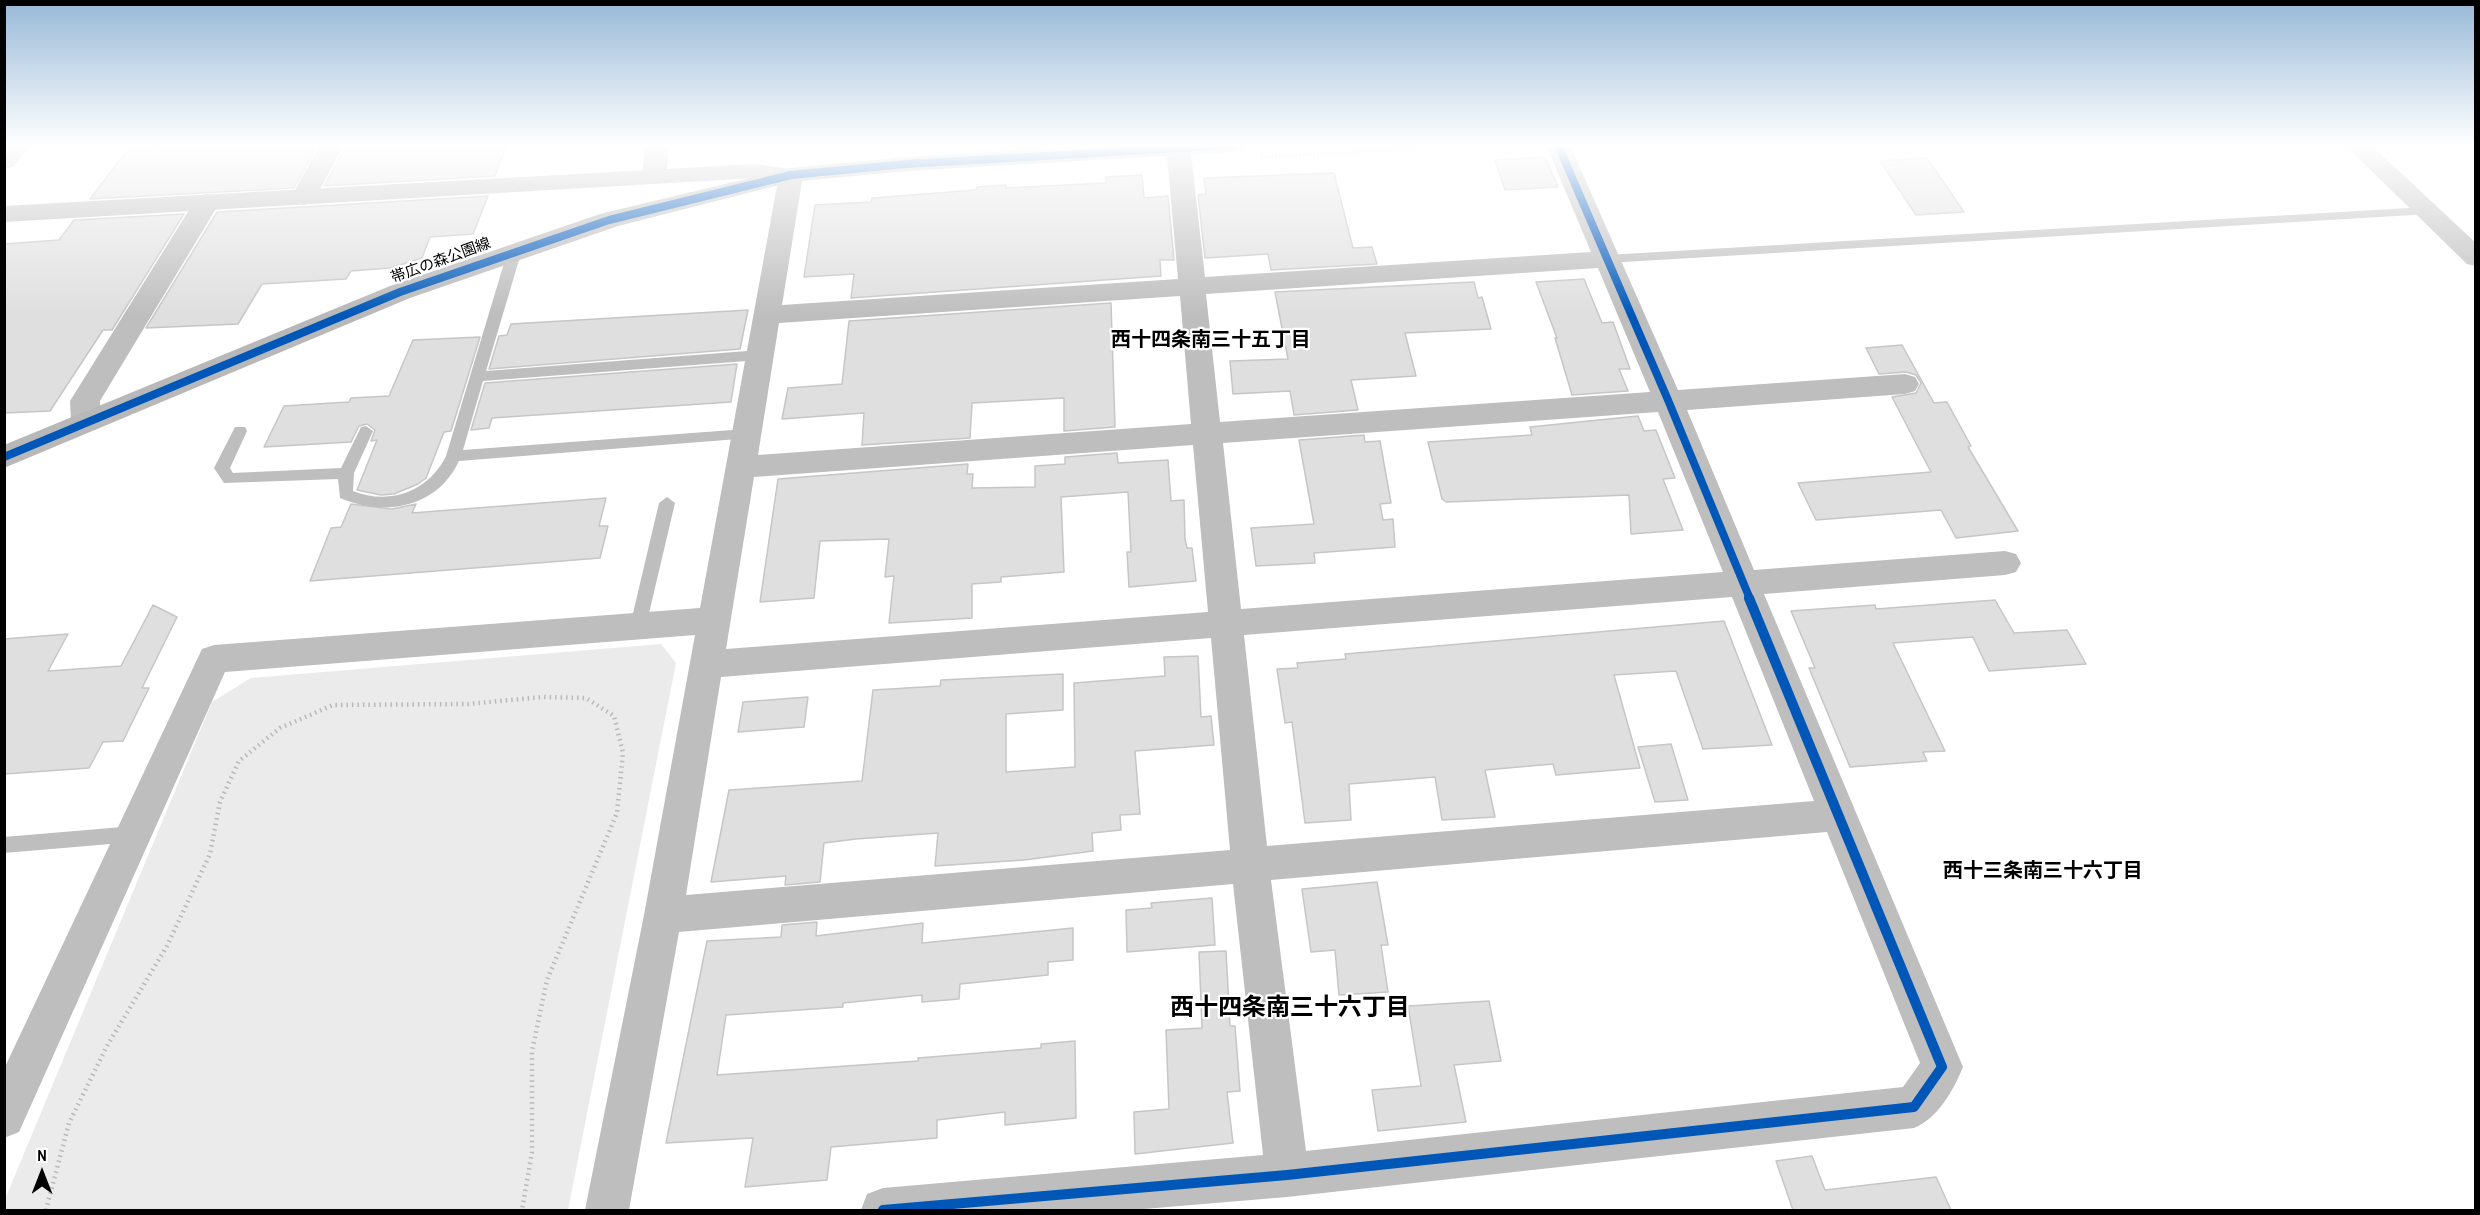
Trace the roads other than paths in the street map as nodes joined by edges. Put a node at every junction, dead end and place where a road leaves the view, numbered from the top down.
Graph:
1 (207, 202) junction
2 (213, 202) edge
3 (683, 202) edge
4 (787, 202) edge
5 (1184, 202) edge
6 (1582, 202) edge
7 (2416, 202) edge
8 (2426, 211) junction
9 (4, 214) edge
10 (515, 250) junction
11 (2475, 258) edge
12 (1607, 259) junction
13 (1192, 286) junction
14 (768, 315) junction
15 (760, 355) junction
16 (476, 377) junction
17 (1905, 384) dead end
18 (1668, 400) junction
19 (86, 422) junction
20 (240, 431) dead end
21 (366, 431) dead end
22 (1207, 432) junction
23 (743, 451) junction
24 (454, 456) junction
25 (4, 457) edge
26 (346, 472) junction
27 (667, 503) dead end
28 (2004, 563) dead end
29 (1742, 585) junction
30 (713, 620) junction
31 (1225, 624) junction
32 (638, 626) junction
33 (705, 664) junction
34 (1838, 815) junction
35 (134, 834) junction
36 (4, 845) edge
37 (1250, 864) junction
38 (663, 915) junction
39 (4, 1117) edge
40 (1287, 1175) junction
41 (607, 1210) edge
42 (883, 1210) edge

1 - 2 street
1 - 9 street
1 - 19 street
3 - 10 main road, 帯広の森公園線
4 - 14 street
5 - 13 street
6 - 12 street
7 - 8 street
8 - 11 street
8 - 12 lane
10 - 16 lane
10 - 19 main road, 帯広の森公園線
12 - 13 street
12 - 18 street
13 - 14 street
13 - 22 street
14 - 15 street
15 - 16 lane
15 - 23 street
16 - 24 lane
17 - 18 street
18 - 22 street
18 - 29 street
19 - 25 main road, 帯広の森公園線
20 - 26 lane
21 - 26 lane
22 - 23 street
22 - 31 street
23 - 24 lane
23 - 30 street
24 - 26 lane
27 - 32 lane
28 - 29 street
29 - 31 street
29 - 34 street
30 - 32 street
30 - 33 street
31 - 33 street
31 - 37 street
32 - 35 street
33 - 38 street
34 - 37 street
34 - 40 street
35 - 36 lane
35 - 39 street
37 - 38 street
37 - 40 street
38 - 41 street
40 - 42 street

